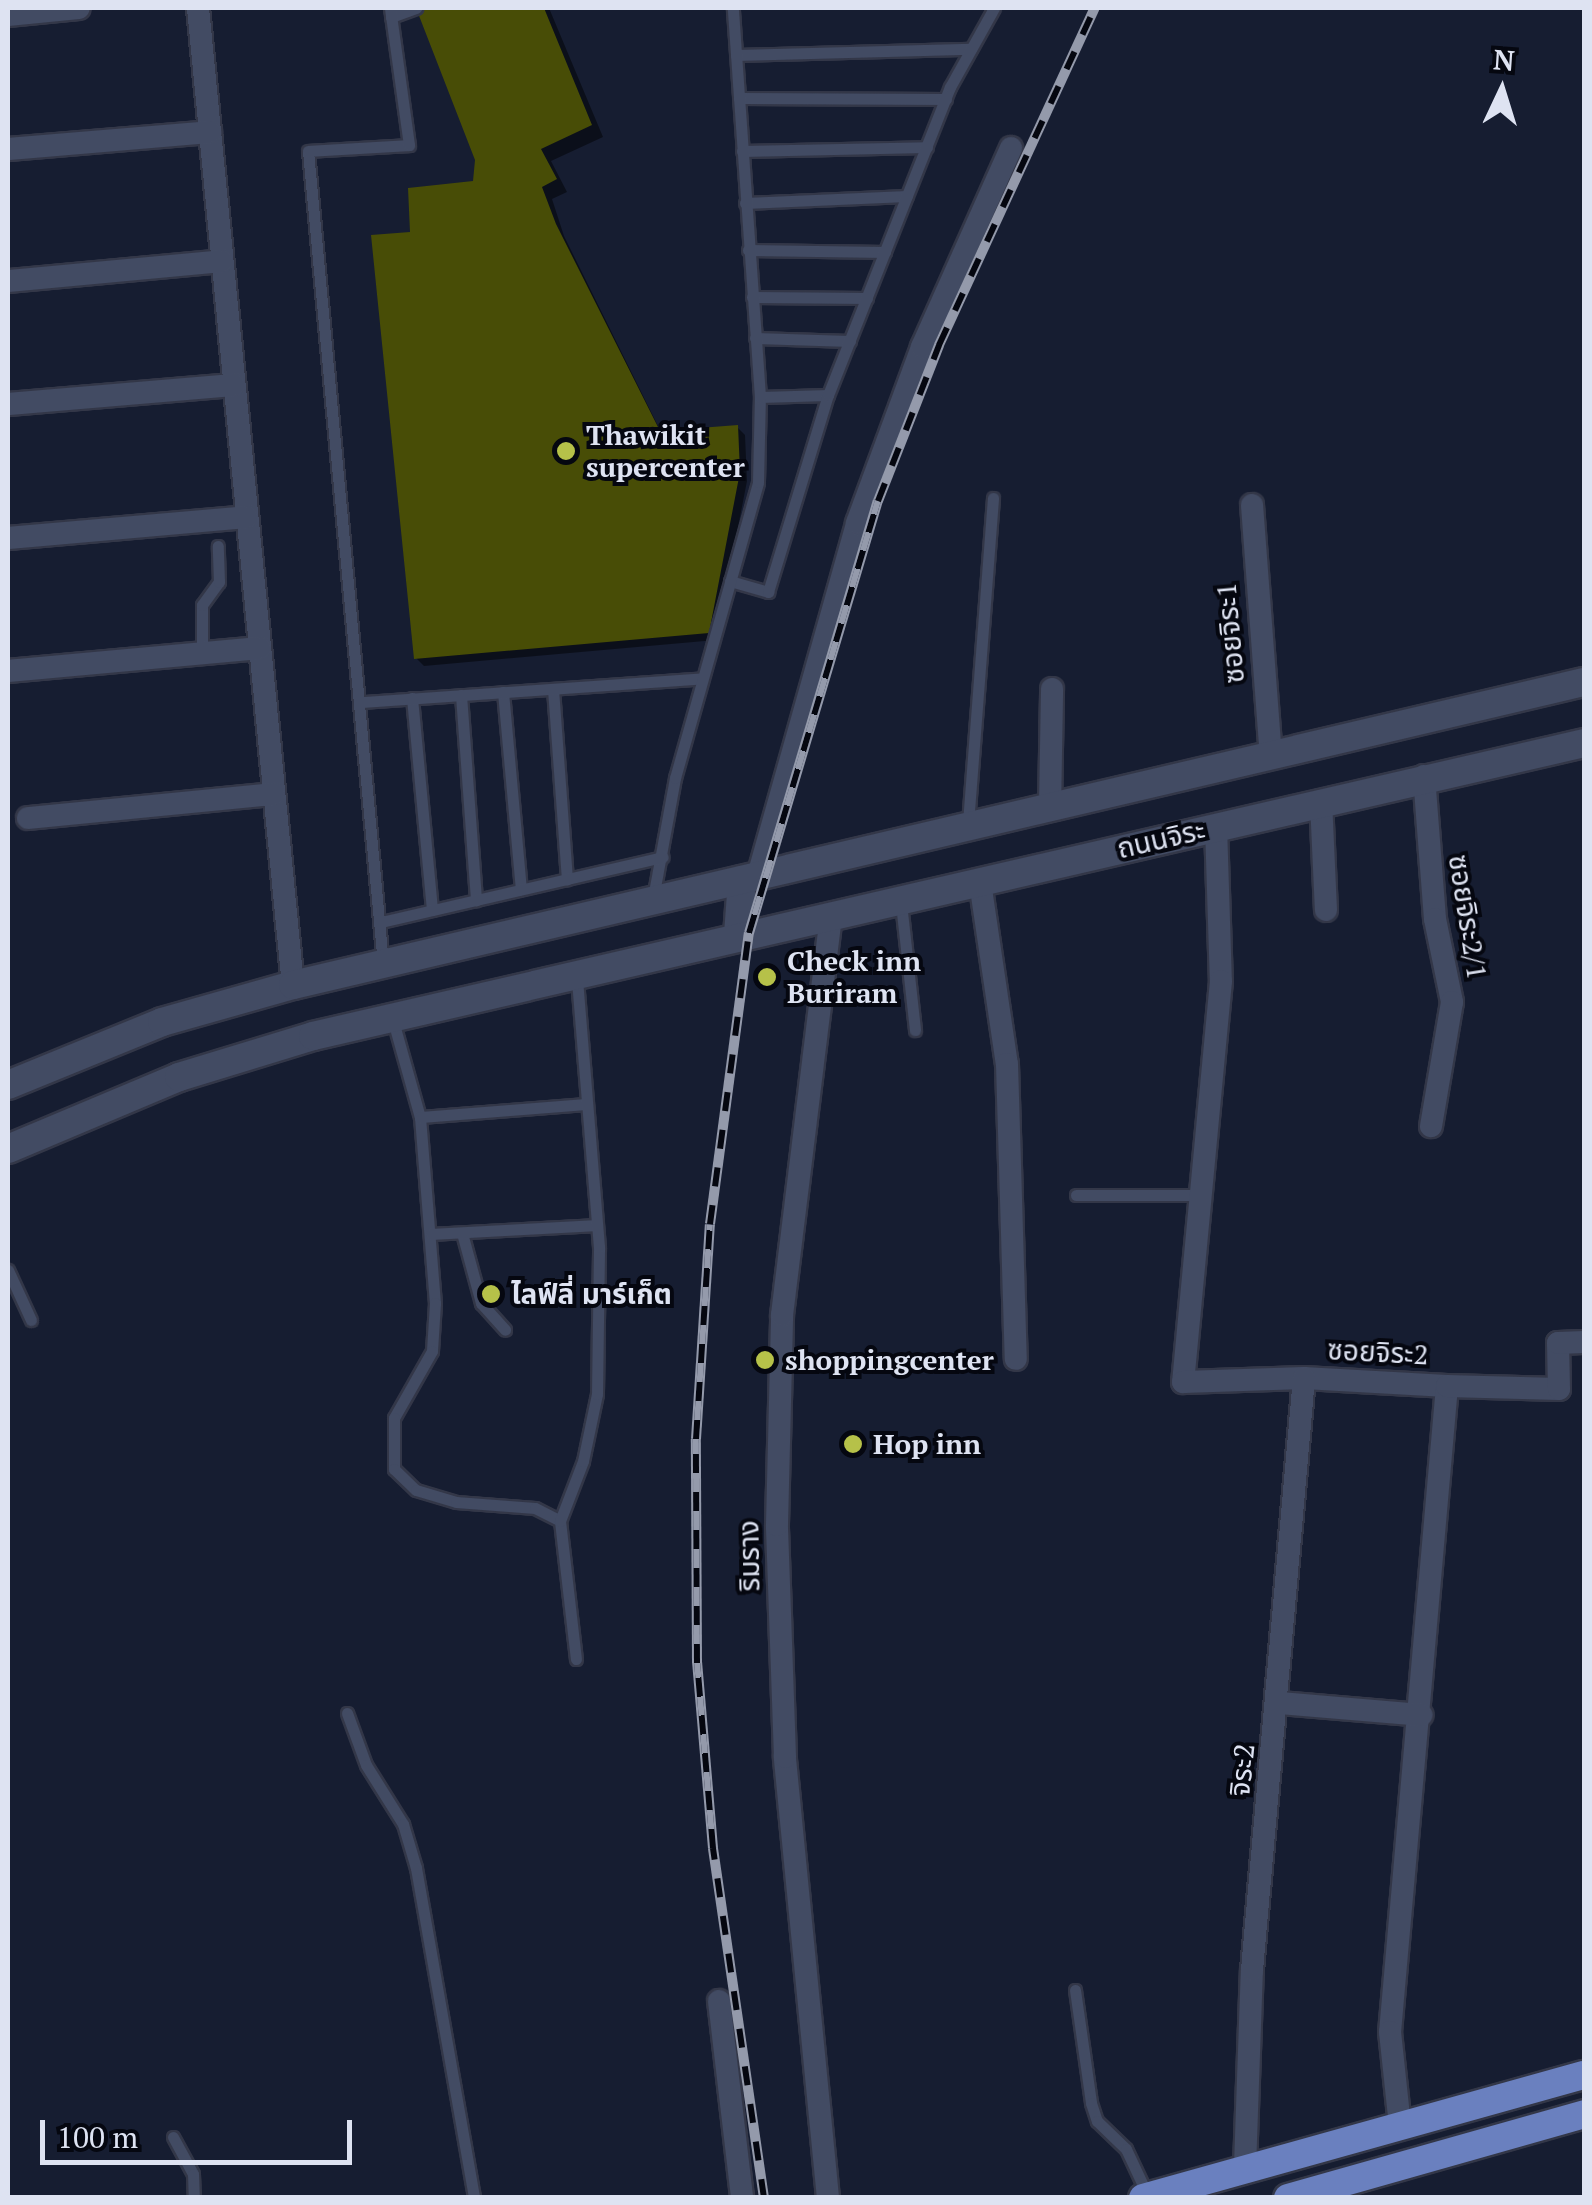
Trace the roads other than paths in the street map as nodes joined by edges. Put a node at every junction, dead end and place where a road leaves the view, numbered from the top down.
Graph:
1 (79, 8) edge
2 (198, 8) edge
3 (416, 8) edge
4 (733, 8) edge
5 (994, 8) edge
6 (391, 12) edge
7 (8, 15) edge
8 (972, 49) junction
9 (736, 55) junction
10 (738, 98) junction
11 (946, 99) junction
12 (210, 132) junction
13 (927, 147) junction
14 (1012, 148) dead end
15 (8, 149) edge
16 (742, 151) junction
17 (908, 196) junction
18 (745, 203) junction
19 (748, 250) junction
20 (885, 252) junction
21 (222, 261) junction
22 (8, 282) edge
23 (752, 297) junction
24 (867, 298) junction
25 (755, 338) junction
26 (850, 341) junction
27 (234, 385) junction
28 (760, 396) junction
29 (828, 396) junction
30 (8, 404) edge
31 (994, 498) dead end
32 (1252, 505) dead end
33 (247, 517) junction
34 (8, 538) edge
35 (218, 546) dead end
36 (730, 581) junction
37 (260, 648) junction
38 (202, 654) junction
39 (8, 671) edge
40 (702, 678) junction
41 (1584, 682) edge
42 (553, 688) junction
43 (1052, 690) dead end
44 (503, 692) junction
45 (461, 695) junction
46 (412, 698) junction
47 (363, 702) junction
48 (1584, 743) edge
49 (1271, 756) junction
50 (1424, 776) junction
51 (274, 794) junction
52 (1322, 801) junction
53 (1050, 808) junction
54 (28, 818) dead end
55 (1216, 826) junction
56 (967, 827) junction
57 (663, 858) junction
58 (750, 878) junction
59 (567, 879) junction
60 (980, 882) junction
61 (522, 889) junction
62 (653, 898) junction
63 (900, 899) junction
64 (476, 900) junction
65 (432, 910) junction
66 (1326, 910) dead end
67 (831, 914) junction
68 (381, 922) junction
69 (738, 935) junction
70 (384, 965) junction
71 (577, 974) junction
72 (292, 985) junction
73 (392, 1018) junction
74 (915, 1030) dead end
75 (8, 1084) edge
76 (586, 1104) junction
77 (420, 1117) junction
78 (1431, 1126) dead end
79 (8, 1149) edge
80 (1076, 1195) dead end
81 (1205, 1195) junction
82 (597, 1225) junction
83 (462, 1233) junction
84 (431, 1234) junction
85 (8, 1270) edge
86 (30, 1320) dead end
87 (505, 1330) dead end
88 (1584, 1342) edge
89 (1016, 1359) dead end
90 (1304, 1378) junction
91 (1447, 1386) junction
92 (560, 1521) junction
93 (576, 1660) dead end
94 (1279, 1703) junction
95 (347, 1713) dead end
96 (1421, 1715) junction
97 (1075, 1990) dead end
98 (719, 2001) dead end
99 (1573, 2078) edge
100 (1578, 2116) edge
101 (1400, 2125) junction
102 (174, 2137) dead end
103 (1245, 2167) junction
104 (1345, 2189) edge
105 (1145, 2197) edge
106 (194, 2198) edge
107 (474, 2198) edge
108 (742, 2198) edge
109 (828, 2198) edge
110 (1288, 2198) edge

1 - 7 street
2 - 12 street
3 - 6 lane
4 - 9 lane
5 - 8 lane
6 - 47 lane
8 - 9 lane
8 - 11 lane
9 - 10 lane
10 - 11 lane
10 - 16 lane
11 - 13 lane
12 - 15 street
12 - 21 street
13 - 16 lane
13 - 17 lane
14 - 58 street
16 - 18 lane
17 - 18 lane
17 - 20 lane
18 - 19 lane
19 - 20 lane
19 - 23 lane
20 - 24 lane
21 - 22 street
21 - 27 street
23 - 24 lane
23 - 25 lane
24 - 26 lane
25 - 26 lane
25 - 28 lane
26 - 29 lane
27 - 30 street
27 - 33 street
28 - 29 lane
28 - 36 lane
29 - 36 lane
31 - 56 lane
32 - 49 street, ซอยจิระ1
33 - 34 street
33 - 37 street
35 - 38 lane
36 - 40 lane
37 - 38 street
37 - 51 street
38 - 39 street
40 - 42 lane
40 - 57 lane
41 - 49 main road, ถนนจิระ
42 - 44 lane
42 - 59 lane
43 - 53 street
44 - 45 lane
44 - 61 lane
45 - 46 lane
45 - 64 lane
46 - 47 lane
46 - 65 lane
47 - 68 lane
48 - 50 main road, ถนนจิระ
49 - 53 main road, ถนนจิระ
50 - 52 main road, ถนนจิระ
50 - 78 street, ซอยจิระ2/1
51 - 54 street
51 - 72 street
52 - 55 main road, ถนนจิระ
52 - 66 street
53 - 56 main road, ถนนจิระ
55 - 60 main road, ถนนจิระ
55 - 81 street, ซอยจิระ2
56 - 58 main road, ถนนจิระ
57 - 59 lane
57 - 62 lane
58 - 62 main road, ถนนจิระ
58 - 69 main road
59 - 61 lane
60 - 63 main road, ถนนจิระ
60 - 89 street
61 - 64 lane
62 - 70 main road, ถนนจิระ
63 - 67 main road, ถนนจิระ
63 - 74 lane
64 - 65 lane
65 - 68 lane
67 - 69 main road, ถนนจิระ
67 - 109 street, ริมราง
68 - 70 lane
69 - 71 main road, ถนนจิระ
70 - 72 main road, ถนนจิระ
71 - 73 main road, ถนนจิระ
71 - 76 lane
72 - 75 main road, ถนนจิระ
73 - 77 lane
73 - 79 main road, ถนนจิระ
76 - 77 lane
76 - 82 lane
77 - 84 lane
80 - 81 lane
81 - 90 street, ซอยจิระ2
82 - 83 lane
82 - 92 lane
83 - 84 lane
83 - 87 lane
84 - 92 lane
85 - 86 lane
88 - 91 street
90 - 91 street, ซอยจิระ2
90 - 94 street, จิระ2
91 - 96 street, ซอยจิระ2
92 - 93 lane
94 - 96 street
94 - 103 street, จิระ2
95 - 107 lane
96 - 101 street, ซอยจิระ2
97 - 105 lane
98 - 108 street
99 - 100 main road
99 - 101 main road
100 - 104 main road
101 - 103 main road
102 - 106 lane
103 - 105 main road
104 - 110 main road

